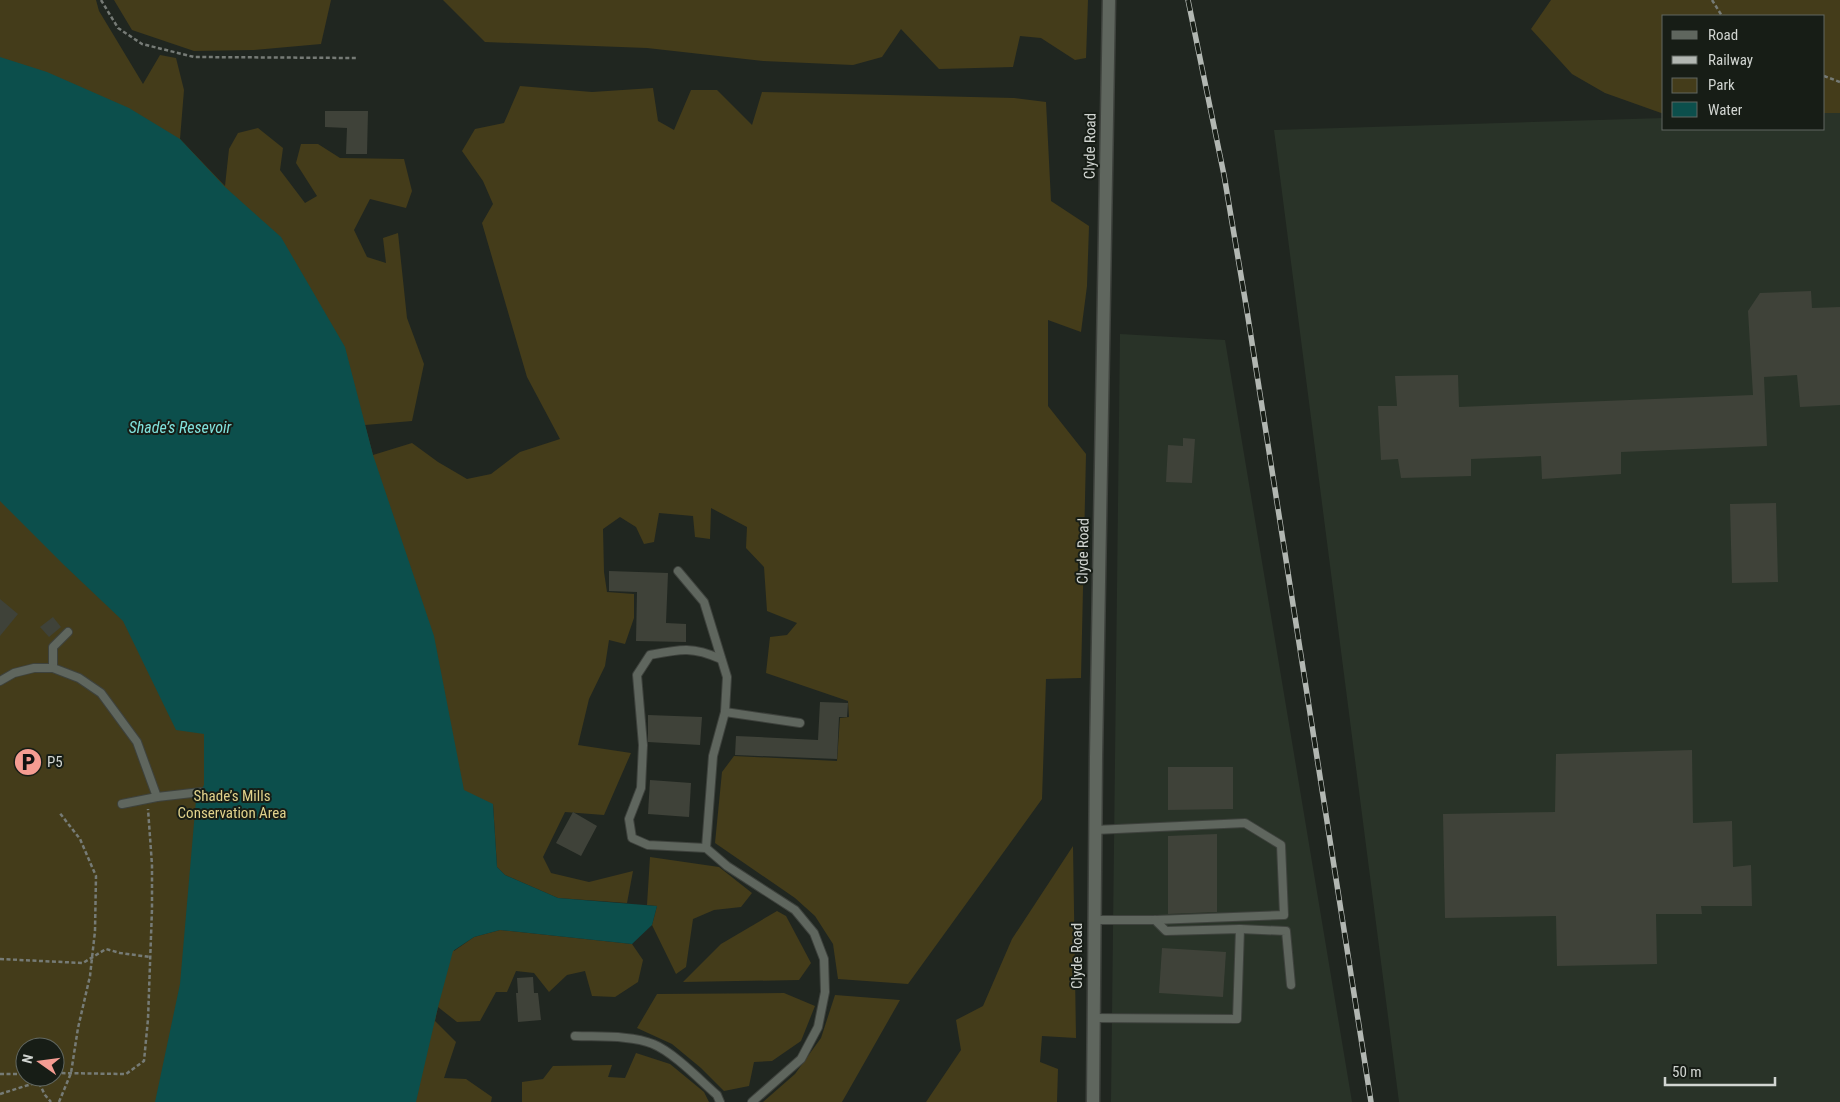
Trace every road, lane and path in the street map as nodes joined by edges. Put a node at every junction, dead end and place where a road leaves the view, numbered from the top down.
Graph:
1 (101, 0) edge
2 (1109, 0) edge
3 (1712, 0) edge
4 (1721, 15) edge
5 (356, 58) dead end
6 (1825, 76) edge
7 (1840, 82) edge
8 (678, 571) dead end
9 (68, 632) dead end
10 (721, 659) junction
11 (53, 668) junction
12 (0, 680) edge
13 (725, 712) junction
14 (800, 723) dead end
15 (201, 792) dead end
16 (157, 797) junction
17 (122, 804) dead end
18 (59, 812) dead end
19 (1095, 830) junction
20 (706, 848) junction
21 (1094, 920) junction
22 (1155, 920) junction
23 (1240, 929) junction
24 (92, 957) junction
25 (150, 957) junction
26 (0, 958) edge
27 (1291, 985) dead end
28 (1094, 1018) junction
29 (575, 1036) dead end
30 (65, 1073) edge
31 (71, 1073) junction
32 (0, 1074) edge
33 (15, 1074) edge
34 (22, 1087) edge
35 (41, 1087) edge
36 (0, 1094) edge
37 (51, 1102) edge
38 (59, 1102) edge
39 (720, 1102) edge
40 (752, 1102) edge
41 (1093, 1102) edge

1 - 5 path
2 - 19 main road, Clyde Road
3 - 4 path
6 - 7 path
8 - 10 lane
9 - 11 lane
10 - 13 lane
10 - 20 lane
11 - 12 lane
11 - 16 lane
13 - 14 lane
13 - 20 lane
15 - 16 lane
16 - 17 lane
16 - 25 path
18 - 24 path
19 - 21 main road, Clyde Road
19 - 22 lane
20 - 40 lane
21 - 22 lane
21 - 28 main road, Clyde Road
22 - 23 lane
23 - 27 lane
23 - 28 lane
24 - 25 path
24 - 26 path
24 - 31 path
25 - 31 path
28 - 41 main road, Clyde Road
29 - 39 lane
30 - 31 path
31 - 38 path
32 - 33 path
34 - 36 path
35 - 37 path

